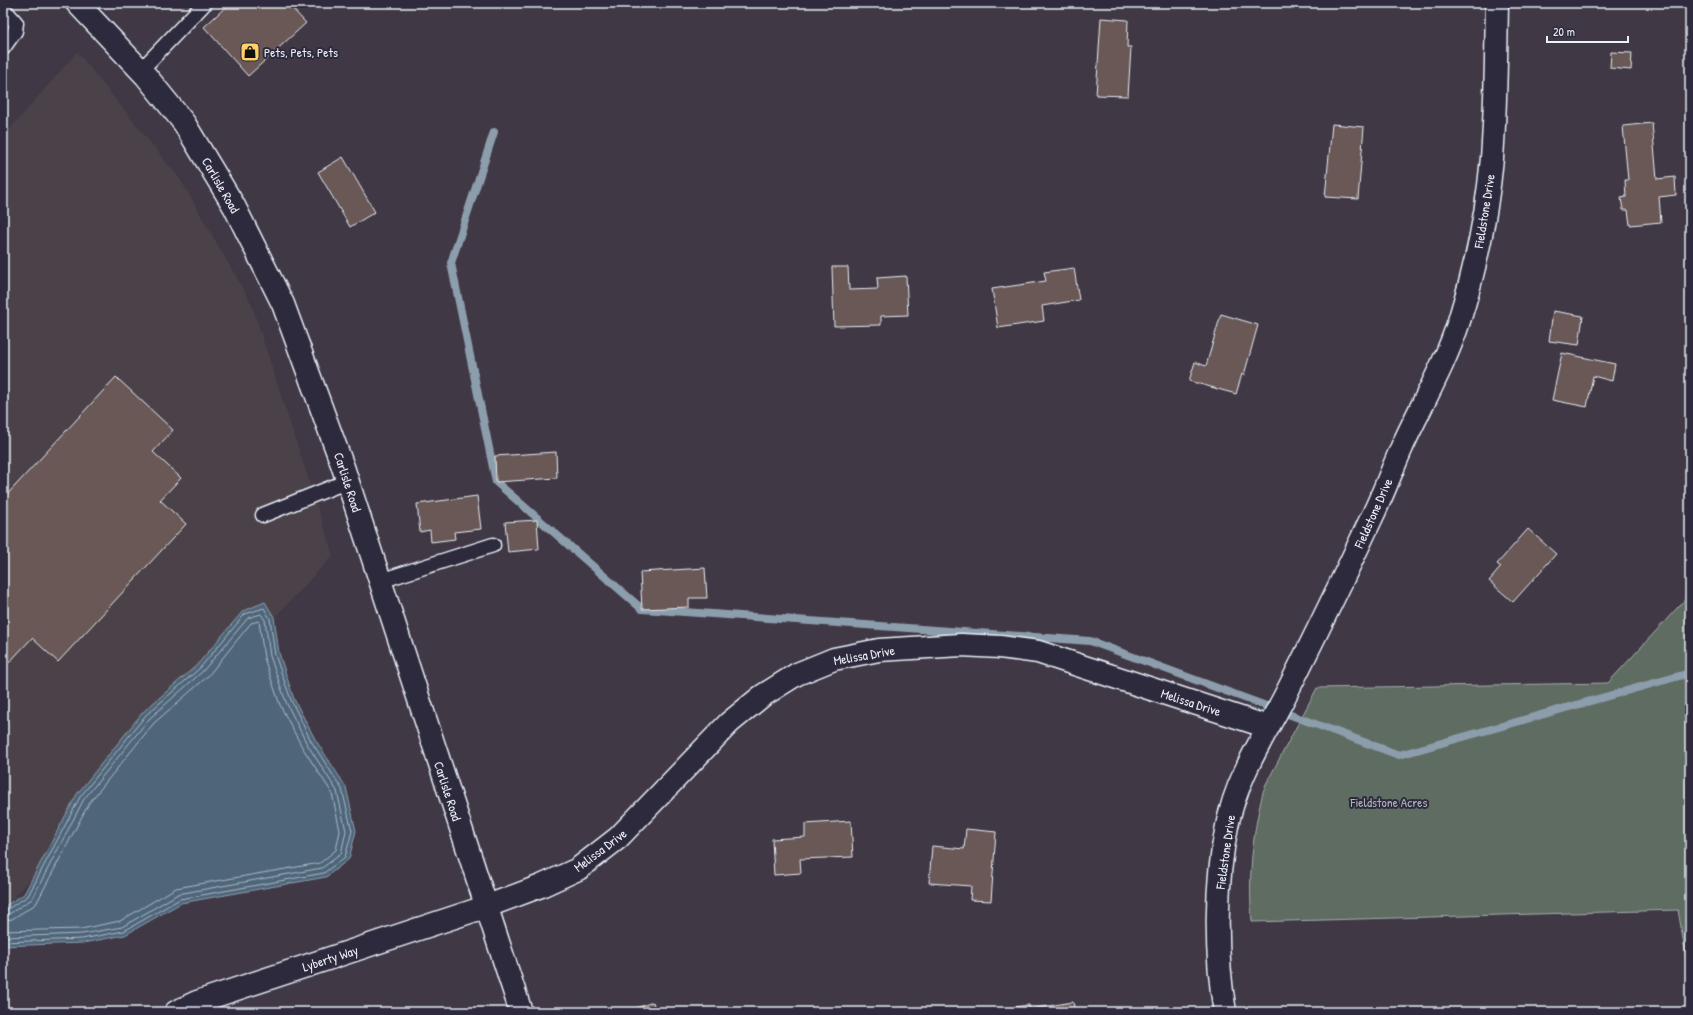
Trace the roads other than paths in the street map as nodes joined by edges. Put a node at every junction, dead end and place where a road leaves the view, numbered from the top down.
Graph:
1 (77, 3) edge
2 (205, 3) edge
3 (1497, 3) edge
4 (3, 8) edge
5 (3, 48) edge
6 (141, 70) junction
7 (348, 481) junction
8 (263, 515) dead end
9 (493, 545) dead end
10 (380, 581) junction
11 (1268, 727) junction
12 (485, 907) junction
13 (176, 1012) edge
14 (521, 1012) edge
15 (1225, 1012) edge

1 - 6 street, Carlisle Road
2 - 6 lane
3 - 11 street, Fieldstone Drive
4 - 5 lane
6 - 7 street, Carlisle Road
7 - 8 lane
7 - 10 street, Carlisle Road
9 - 10 lane
10 - 12 street, Carlisle Road
11 - 12 street, Melissa Drive
11 - 15 street, Fieldstone Drive
12 - 13 street, Lyberty Way
12 - 14 street, Carlisle Road

